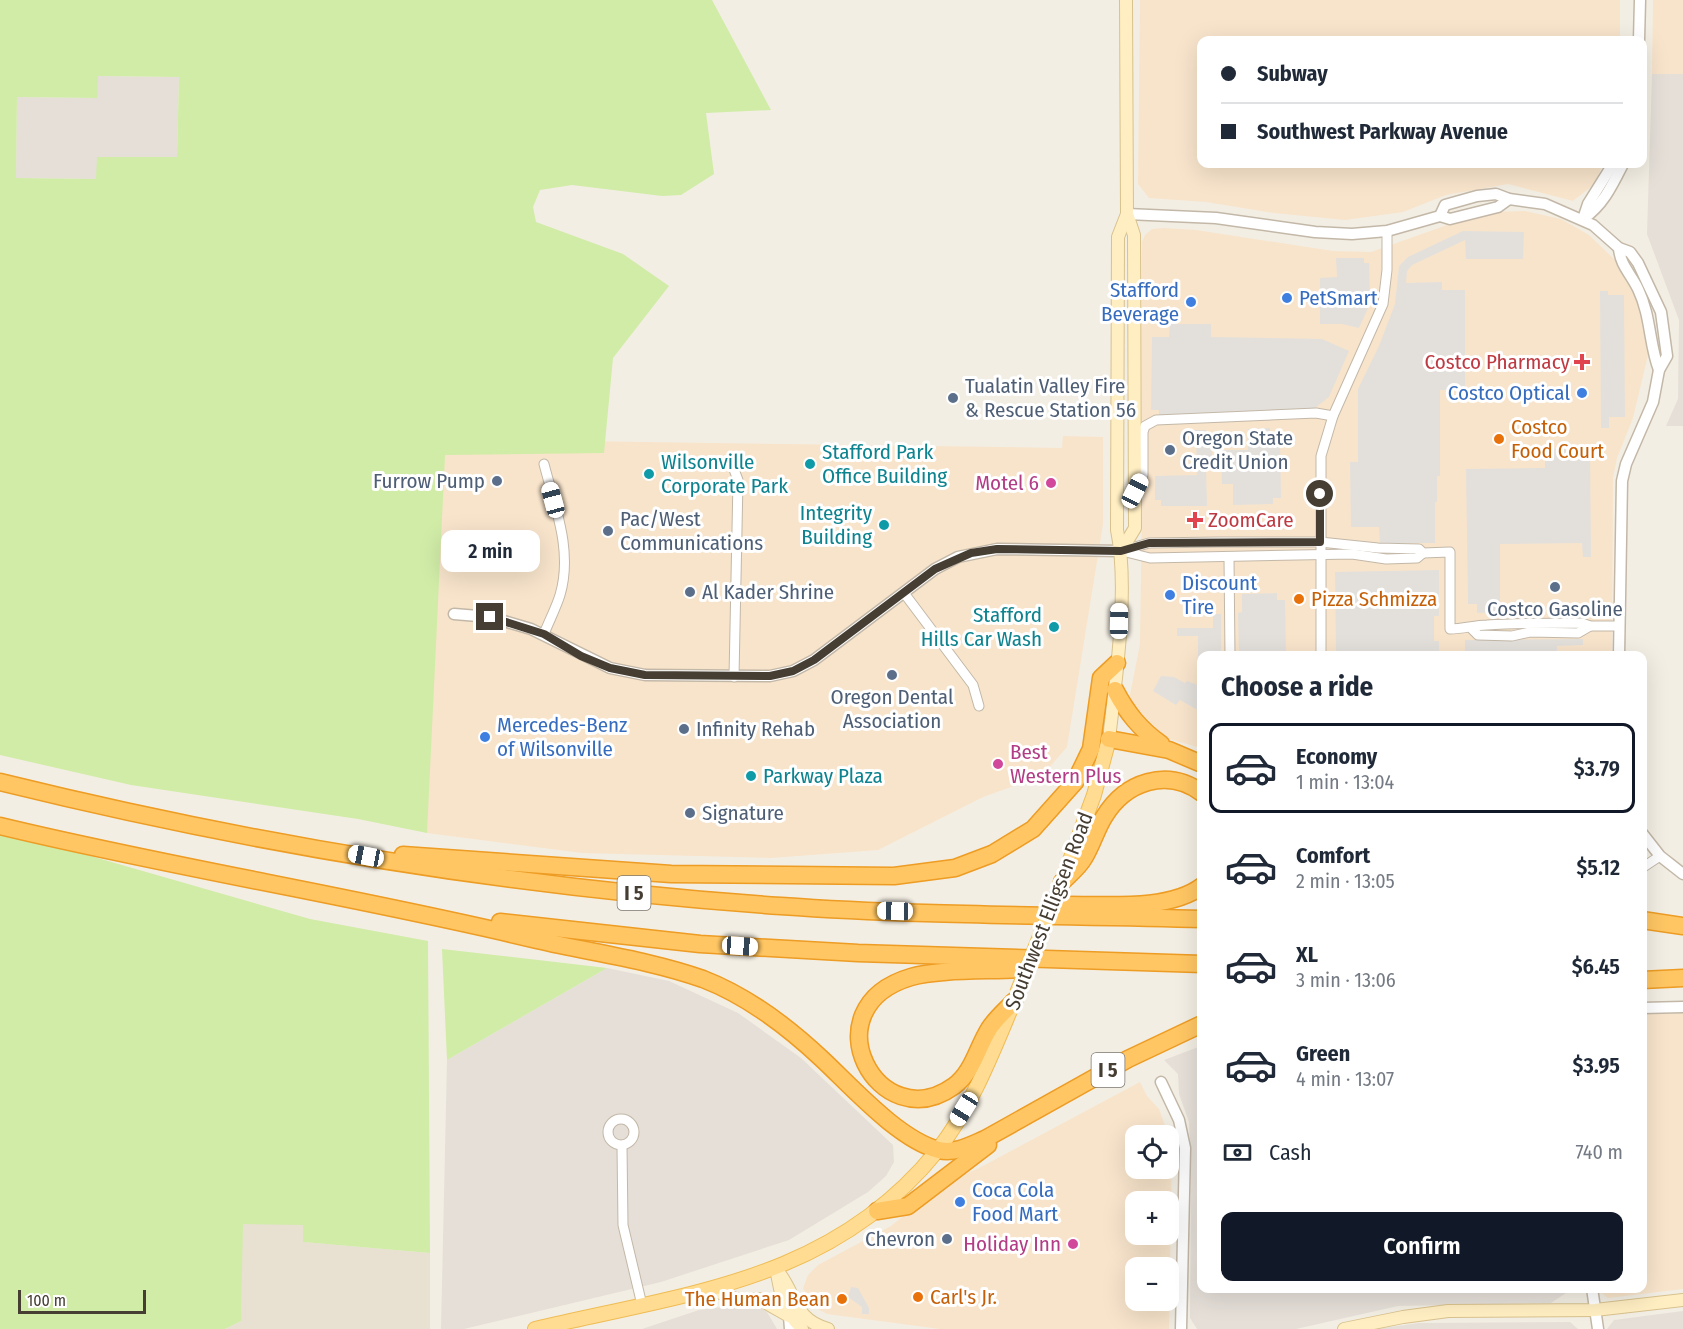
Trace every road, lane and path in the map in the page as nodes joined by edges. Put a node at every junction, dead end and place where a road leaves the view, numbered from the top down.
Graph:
1 (1126, 0) edge
2 (1640, 0) edge
3 (1639, 36) edge
4 (1610, 168) edge
5 (1621, 168) edge
6 (1127, 214) junction
7 (1583, 219) junction
8 (1388, 231) junction
9 (1333, 416) junction
10 (730, 459) dead end
11 (544, 464) dead end
12 (1135, 491) junction
13 (1320, 542) junction
14 (1121, 551) junction
15 (1423, 553) junction
16 (1320, 554) junction
17 (1229, 558) junction
18 (904, 594) junction
19 (454, 614) dead end
20 (1619, 626) junction
21 (544, 634) junction
22 (1230, 651) edge
23 (1321, 651) edge
24 (1619, 651) edge
25 (1117, 663) junction
26 (734, 677) junction
27 (1115, 690) junction
28 (979, 706) dead end
29 (1109, 738) junction
30 (1169, 750) junction
31 (1197, 762) edge
32 (0, 782) edge
33 (1197, 789) edge
34 (0, 826) edge
35 (1647, 839) edge
36 (328, 849) junction
37 (1660, 856) junction
38 (1647, 865) edge
39 (1683, 874) edge
40 (1062, 882) junction
41 (1197, 889) edge
42 (943, 912) junction
43 (430, 914) junction
44 (1197, 919) edge
45 (1647, 921) edge
46 (1647, 926) edge
47 (1683, 926) edge
48 (1096, 963) junction
49 (1197, 964) edge
50 (1647, 971) edge
51 (1683, 972) edge
52 (1683, 978) edge
53 (1647, 980) edge
54 (1015, 997) junction
55 (1683, 1007) edge
56 (1647, 1008) edge
57 (1197, 1026) edge
58 (1161, 1082) dead end
59 (1017, 1123) junction
60 (622, 1146) dead end
61 (938, 1150) junction
62 (878, 1210) junction
63 (776, 1269) junction
64 (710, 1289) junction
65 (1593, 1293) edge
66 (1683, 1300) edge
67 (642, 1305) junction
68 (1595, 1310) junction
69 (797, 1324) edge
70 (536, 1329) edge
71 (828, 1329) edge
72 (1181, 1329) edge
73 (1344, 1329) edge
74 (1598, 1329) edge

1 - 6 main road, Southwest Elligsen Road
2 - 3 street
4 - 7 street
5 - 7 street
6 - 8 street
6 - 12 main road, Southwest Elligsen Road
6 - 14 main road, Southwest Elligsen Road
7 - 8 street
7 - 20 street
8 - 9 street
9 - 12 street
9 - 13 street
10 - 26 street
11 - 21 street
12 - 14 main road, Southwest Elligsen Road
13 - 14 street
13 - 15 street
13 - 16 street
14 - 17 street
14 - 18 street
14 - 25 main road, Southwest Elligsen Road
15 - 16 street
15 - 20 street
16 - 17 street
16 - 23 street
17 - 22 street
18 - 26 street
18 - 28 street
19 - 21 street
20 - 24 street
21 - 26 street
25 - 27 main road, Southwest Elligsen Road
25 - 36 highway, I 5
27 - 29 main road, Southwest Elligsen Road
27 - 30 highway
29 - 30 highway
29 - 40 main road, Southwest Elligsen Road
30 - 31 highway
32 - 36 highway, I 5
33 - 40 highway
34 - 43 highway, I 5
35 - 37 street
36 - 42 highway, I 5
37 - 38 street
37 - 39 street
40 - 54 main road, Southwest Elligsen Road, bridge
41 - 42 highway, I 5
42 - 44 highway, I 5
43 - 48 highway, I 5
43 - 61 highway, I 5
45 - 47 highway
46 - 47 highway
48 - 49 highway, I 5
48 - 54 highway, I 5
50 - 51 highway
52 - 53 highway
54 - 61 main road, Southwest Elligsen Road
55 - 56 street
57 - 59 highway, I 5
58 - 72 street
59 - 61 highway, I 5
59 - 62 highway, I 5
60 - 67 street
61 - 62 main road, Southwest Elligsen Road
62 - 63 main road, Southwest Elligsen Road
63 - 64 main road, Southwest Elligsen Road
63 - 69 main road
63 - 69 main road
64 - 67 main road, Southwest Elligsen Road
64 - 69 main road
65 - 68 street
66 - 68 main road
67 - 70 main road, Southwest Elligsen Road
68 - 73 main road
68 - 74 street
69 - 71 main road

